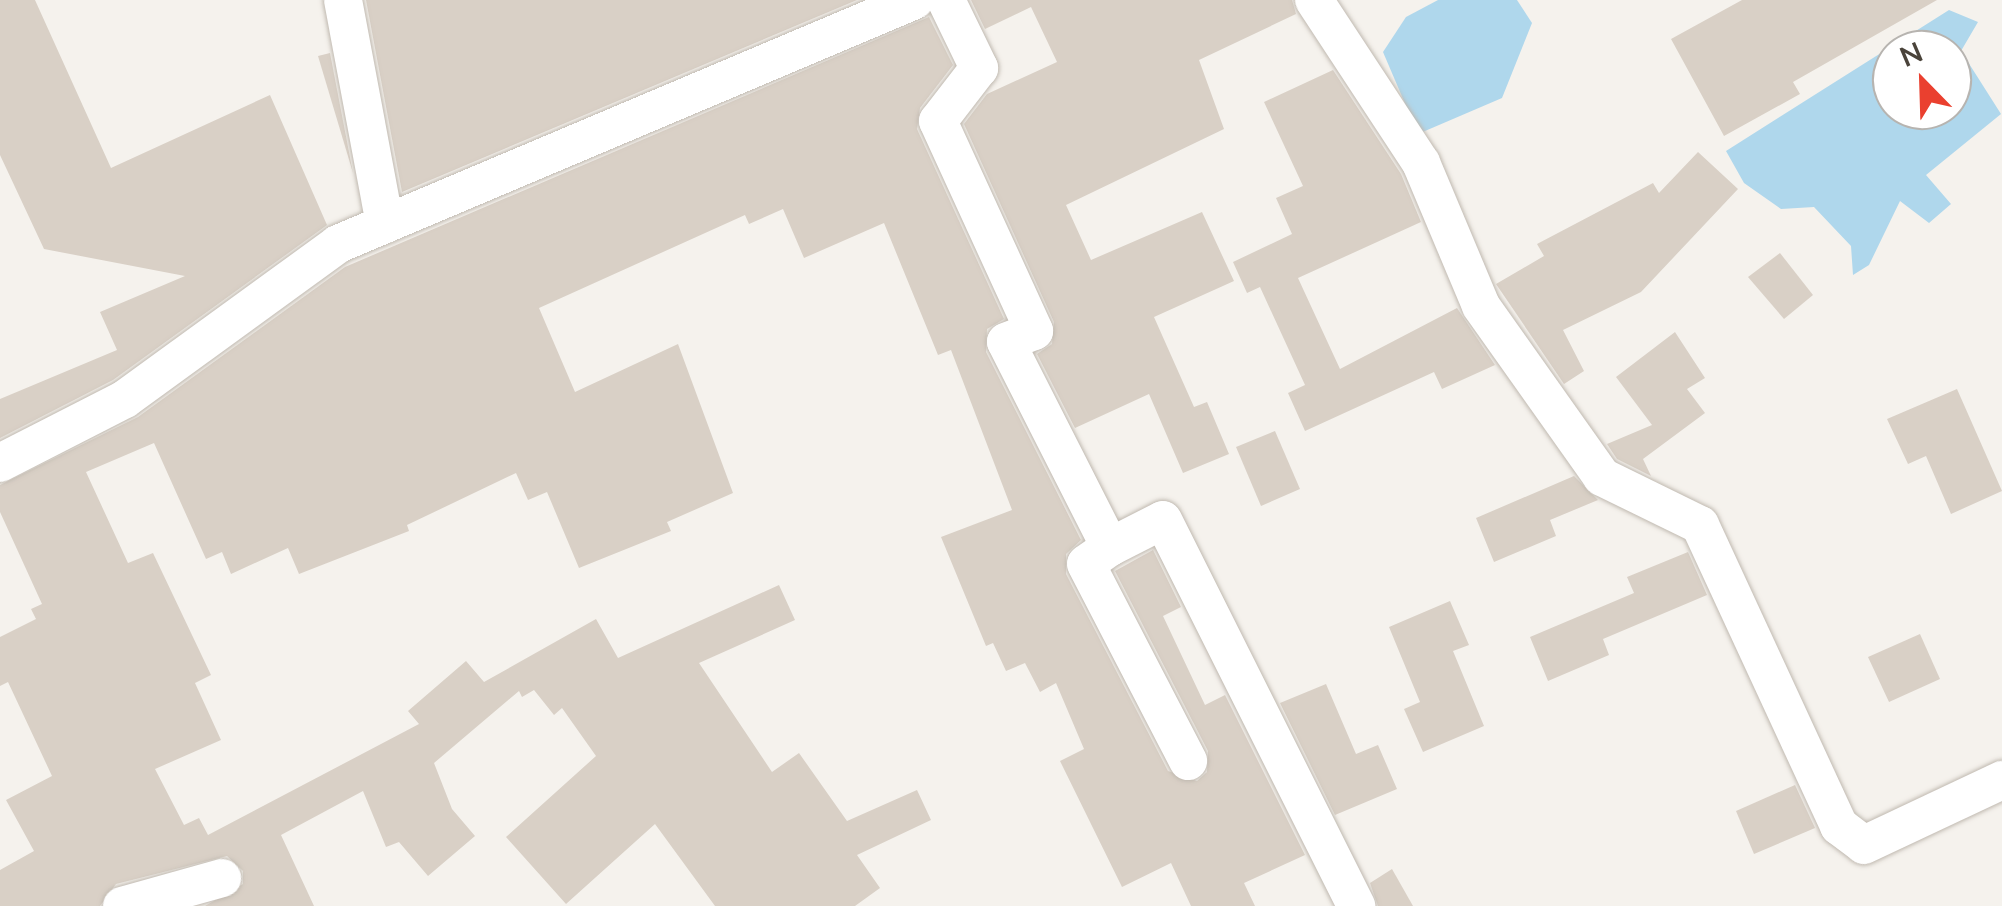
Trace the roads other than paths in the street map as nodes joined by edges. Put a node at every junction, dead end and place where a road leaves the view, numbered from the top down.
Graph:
1 (343, 0) edge
2 (914, 0) edge
3 (946, 0) edge
4 (1314, 0) edge
5 (843, 15) edge
6 (385, 224) junction
7 (0, 464) edge
8 (1110, 547) junction
9 (1188, 761) dead end
10 (2002, 780) edge
11 (222, 878) dead end
12 (122, 906) edge
13 (1356, 906) edge

1 - 6 street
2 - 5 street
3 - 8 street
4 - 10 street
5 - 6 street
6 - 7 street
8 - 9 street
8 - 13 street
11 - 12 street

